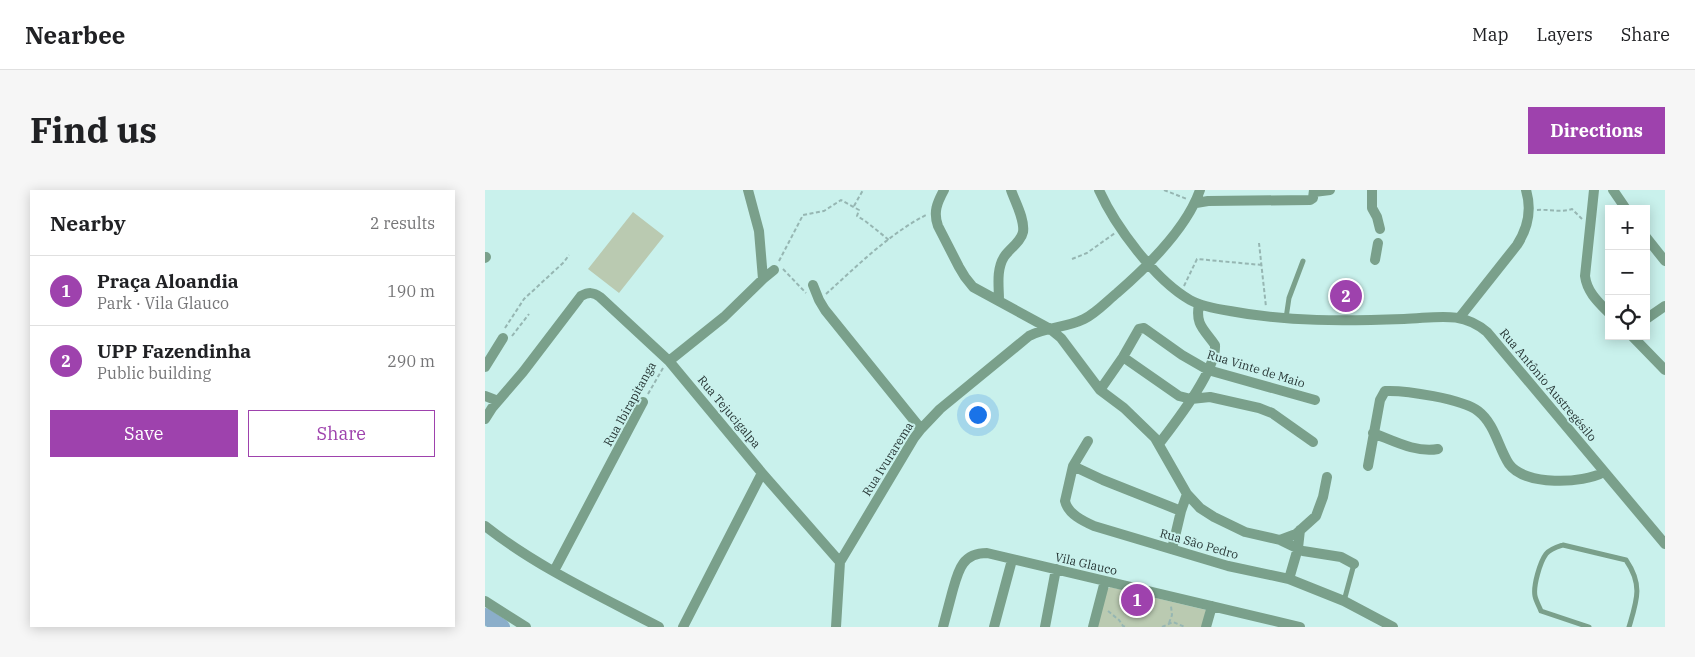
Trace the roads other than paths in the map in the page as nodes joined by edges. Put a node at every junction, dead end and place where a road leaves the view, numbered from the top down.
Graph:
1 (748, 190) edge
2 (945, 190) edge
3 (1011, 190) edge
4 (1099, 190) edge
5 (1200, 190) edge
6 (1331, 190) edge
7 (1372, 190) edge
8 (1527, 190) edge
9 (1594, 190) edge
10 (1613, 190) edge
11 (1314, 193) edge
12 (1196, 203) junction
13 (1623, 205) edge
14 (1650, 242) edge
15 (1375, 260) dead end
16 (1303, 261) dead end
17 (1665, 261) edge
18 (1149, 264) junction
19 (774, 270) road end
20 (763, 279) junction
21 (813, 286) dead end
22 (999, 300) junction
23 (1199, 304) junction
24 (1665, 306) edge
25 (1605, 309) edge
26 (1650, 316) edge
27 (1460, 317) junction
28 (1286, 318) junction
29 (1050, 329) junction
30 (503, 338) road end
31 (1636, 340) edge
32 (1123, 357) junction
33 (669, 361) junction
34 (485, 367) edge
35 (1208, 370) junction
36 (1665, 370) edge
37 (1100, 390) junction
38 (485, 396) edge
39 (1191, 399) junction
40 (1315, 400) dead end
41 (498, 401) junction
42 (643, 402) road end
43 (485, 419) edge
44 (921, 429) junction
45 (1373, 433) junction
46 (1088, 441) dead end
47 (1313, 442) dead end
48 (1159, 444) junction
49 (1438, 449) dead end
50 (1073, 466) junction
51 (1368, 466) dead end
52 (1604, 472) junction
53 (762, 473) junction
54 (1327, 477) dead end
55 (1187, 494) junction
56 (1181, 511) junction
57 (485, 526) edge
58 (1301, 530) junction
59 (1280, 540) junction
60 (1665, 544) edge
61 (1298, 548) junction
62 (1172, 549) junction
63 (1012, 560) junction
64 (840, 562) junction
65 (1354, 564) joint
66 (1056, 569) junction
67 (554, 571) junction
68 (1289, 580) junction
69 (1105, 581) junction
70 (485, 600) edge
71 (1344, 601) junction
72 (1212, 606) junction
73 (1277, 624) edge
74 (526, 627) edge
75 (659, 627) edge
76 (683, 627) edge
77 (836, 627) edge
78 (943, 627) edge
79 (994, 627) edge
80 (1045, 627) edge
81 (1093, 627) edge
82 (1205, 627) edge
83 (1300, 627) edge
84 (1393, 627) edge
85 (1589, 627) edge
86 (1629, 627) edge

1 - 20 street
2 - 22 street
3 - 22 street
4 - 18 street, Rua Antônio Austregésilo
5 - 12 street
6 - 11 street
7 - 15 street
8 - 27 street
9 - 25 street
10 - 13 street
11 - 12 street
12 - 18 street, Rua Ivurarema
14 - 17 street
16 - 28 lane
18 - 23 street, Rua Antônio Austregésilo
18 - 29 street, Rua Ivurarema
19 - 20 street, Rua Ibirapitanga
20 - 33 street, Rua Ibirapitanga
21 - 44 street
22 - 29 street
23 - 28 street, Rua Antônio Austregésilo
23 - 35 street
24 - 26 street
27 - 28 street, Rua Antônio Austregésilo
27 - 52 street, Rua Antônio Austregésilo
29 - 37 street
29 - 44 street, Rua Ivurarema
30 - 34 street
31 - 36 street
32 - 35 street, Rua Vinte de Maio
32 - 37 street
32 - 39 street
33 - 41 street, Rua Tejucigalpa
33 - 53 street, Rua Tejucigalpa
35 - 39 street
35 - 40 street, Rua Vinte de Maio
37 - 48 street
38 - 41 street
39 - 47 street
39 - 48 street
41 - 43 street
42 - 67 street, Rua Ibirapitanga
44 - 64 street, Rua Ivurarema
45 - 49 street
45 - 51 street
45 - 52 street
46 - 50 street, Rua São Pedro
48 - 55 street
50 - 56 street
50 - 62 street, Rua São Pedro
52 - 60 street, Rua Antônio Austregésilo
53 - 64 street, Rua Tejucigalpa
53 - 76 street
54 - 58 street
55 - 56 street
55 - 59 street
56 - 62 street
57 - 67 street
58 - 59 street
58 - 61 street
59 - 61 street
61 - 65 street
61 - 68 street
62 - 68 street, Rua São Pedro
63 - 66 street, Vila Glauco
63 - 78 street, Vila Glauco
63 - 79 street
64 - 77 street, Rua Ivurarema
65 - 71 lane
66 - 69 street, Vila Glauco
66 - 80 street
67 - 75 street
68 - 71 street, Rua São Pedro
69 - 72 street, Vila Glauco
69 - 81 street
70 - 74 street
71 - 84 street, Rua São Pedro
72 - 73 street, Vila Glauco
72 - 82 street
73 - 83 street, Vila Glauco
85 - 86 lane

